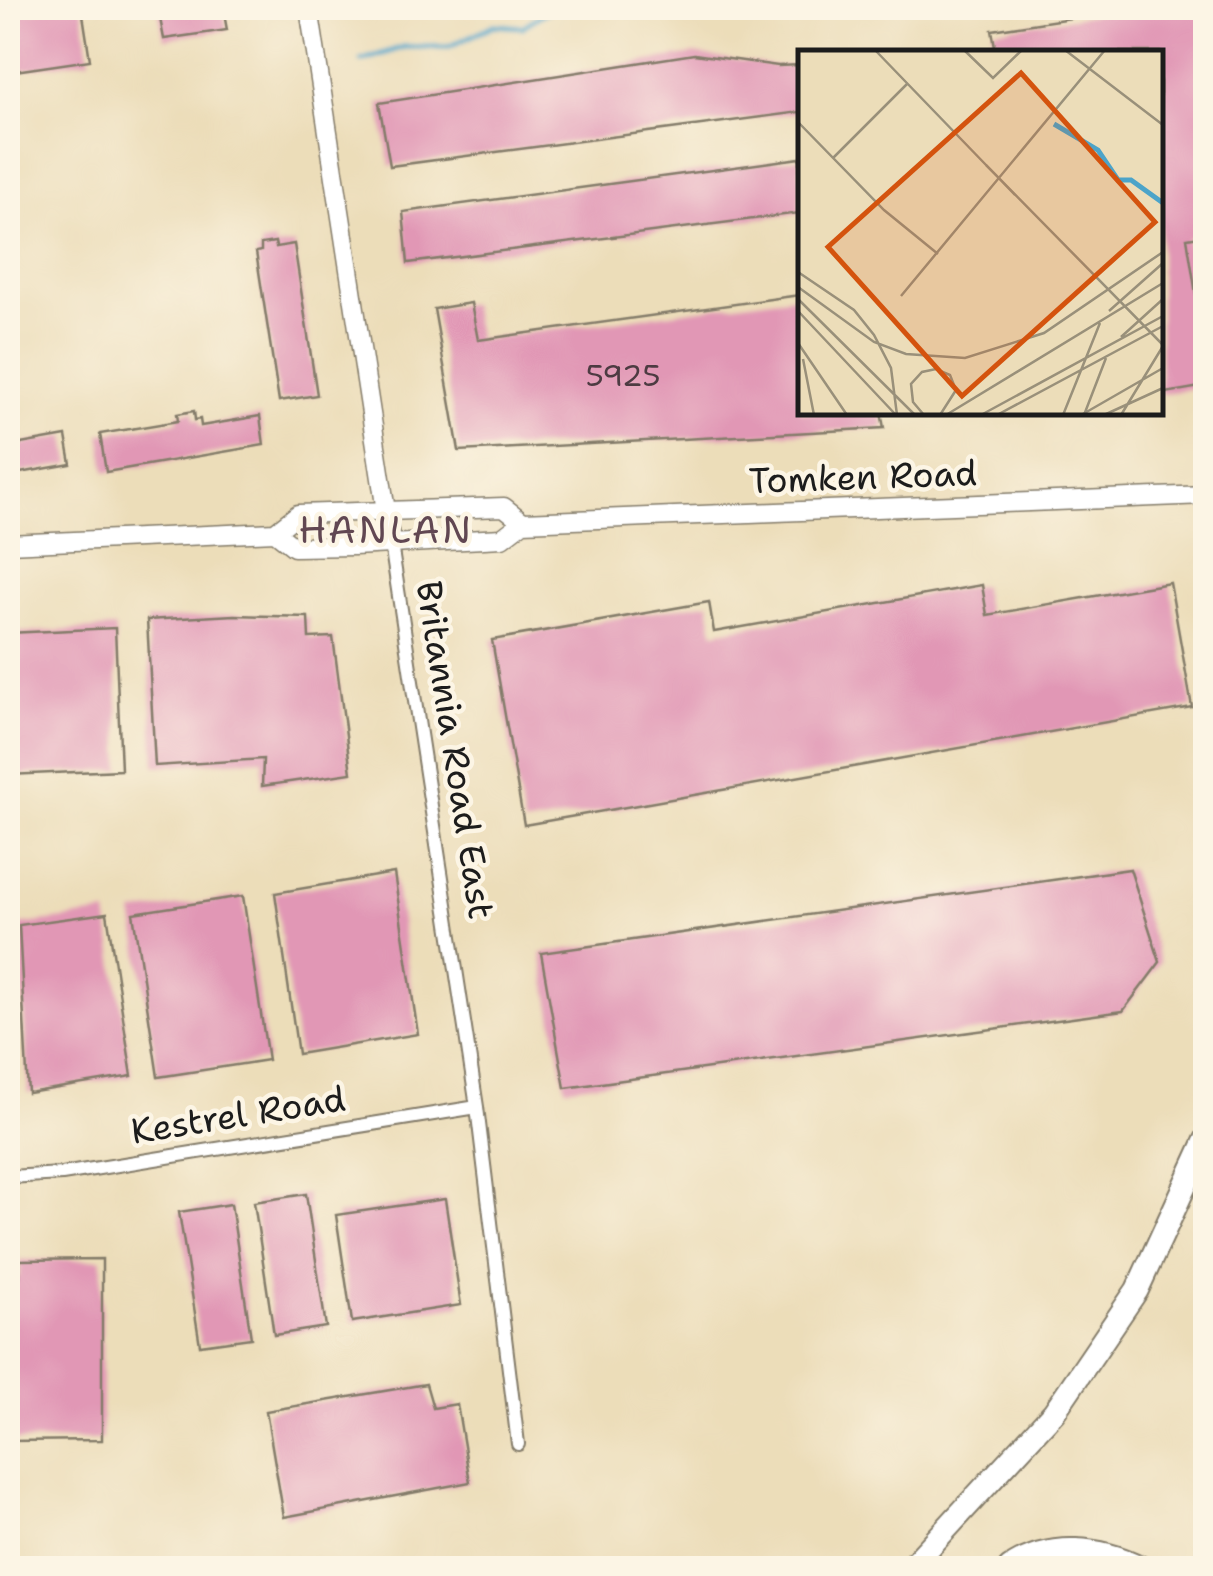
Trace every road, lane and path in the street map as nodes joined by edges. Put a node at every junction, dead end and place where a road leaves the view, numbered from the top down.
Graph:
1 (309, 8) edge
2 (1206, 495) edge
3 (387, 511) junction
4 (524, 522) junction
5 (275, 532) junction
6 (8, 544) edge
7 (391, 544) junction
8 (477, 1108) junction
9 (1206, 1140) edge
10 (8, 1178) edge
11 (518, 1444) dead end
12 (910, 1568) edge
13 (1010, 1568) edge
14 (1142, 1568) edge

1 - 3 main road, Britannia Road East
2 - 4 main road, Tomken Road
3 - 4 main road, Tomken Road
3 - 5 main road, Tomken Road
3 - 7 main road, Britannia Road East
4 - 7 main road, Tomken Road
5 - 6 main road, Tomken Road
5 - 7 main road, Tomken Road
7 - 8 street, Britannia Road East
8 - 10 street, Kestrel Road
8 - 11 street, Britannia Road East
9 - 12 highway
13 - 14 highway

